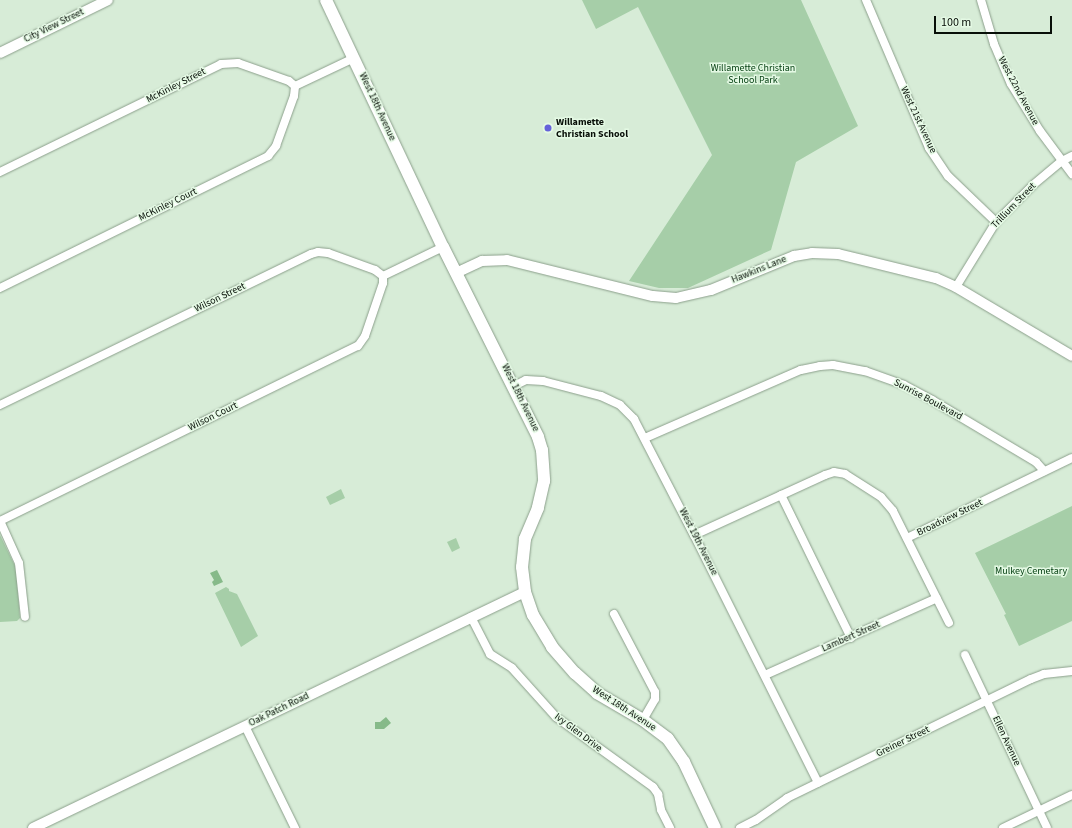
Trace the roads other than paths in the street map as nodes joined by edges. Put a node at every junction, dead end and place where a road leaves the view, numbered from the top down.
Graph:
1 (108, 0) edge
2 (326, 0) edge
3 (866, 0) edge
4 (981, 0) edge
5 (0, 53) edge
6 (354, 58) junction
7 (295, 86) junction
8 (1072, 156) edge
9 (1062, 161) junction
10 (0, 172) edge
11 (1072, 174) edge
12 (996, 222) junction
13 (443, 247) junction
14 (456, 273) junction
15 (383, 276) junction
16 (0, 288) edge
17 (956, 288) junction
18 (1072, 356) edge
19 (514, 386) junction
20 (0, 405) edge
21 (645, 438) junction
22 (1072, 458) edge
23 (1044, 471) junction
24 (781, 495) junction
25 (0, 521) edge
26 (694, 535) junction
27 (907, 538) junction
28 (524, 592) junction
29 (937, 598) junction
30 (614, 614) dead end
31 (25, 616) dead end
32 (471, 617) junction
33 (949, 623) dead end
34 (851, 638) junction
35 (965, 655) dead end
36 (1072, 671) edge
37 (765, 675) junction
38 (987, 700) junction
39 (643, 720) junction
40 (245, 726) junction
41 (818, 783) junction
42 (1072, 795) edge
43 (1039, 810) junction
44 (33, 828) edge
45 (295, 828) edge
46 (670, 828) edge
47 (715, 828) edge
48 (740, 828) edge
49 (1003, 828) edge
50 (1047, 828) edge

1 - 5 street, City View Street
2 - 6 main road, West 18th Avenue
3 - 12 street, West 21st Avenue
4 - 9 street, West 22nd Avenue
6 - 7 street
6 - 13 main road, West 18th Avenue
7 - 10 street, McKinley Street
7 - 16 street, McKinley Court
8 - 9 street, Trillium Street
9 - 11 street, West 22nd Avenue
9 - 12 street, Trillium Street
12 - 17 street, Trillium Street
13 - 14 main road, West 18th Avenue
13 - 15 street
14 - 17 street, Hawkins Lane
14 - 19 main road, West 18th Avenue
15 - 20 street, Wilson Street
15 - 25 street, Wilson Court
17 - 18 street, Hawkins Lane
19 - 21 street, West 19th Avenue
19 - 28 main road, West 18th Avenue
21 - 23 street, Sunrise Boulevard
21 - 26 street, West 19th Avenue
22 - 23 street, Broadview Street
23 - 27 street, Broadview Street
24 - 26 street, Broadview Street
24 - 27 street, Broadview Street
24 - 34 street
25 - 31 street
26 - 37 street, West 19th Avenue
27 - 29 street
28 - 32 street, Oak Patch Road
28 - 39 main road, West 18th Avenue
29 - 33 street
29 - 34 street, Lambert Street
30 - 39 street
32 - 40 street, Oak Patch Road
32 - 46 street, Ivy Glen Drive
34 - 37 street, Lambert Street
35 - 38 street, Ellen Avenue
36 - 38 street, Greiner Street
37 - 41 street, West 19th Avenue
38 - 41 street, Greiner Street
38 - 43 street, Ellen Avenue
39 - 47 main road, West 18th Avenue
40 - 44 street, Oak Patch Road
40 - 45 street
41 - 48 street, Greiner Street
42 - 43 street
43 - 49 street
43 - 50 street, Ellen Avenue

